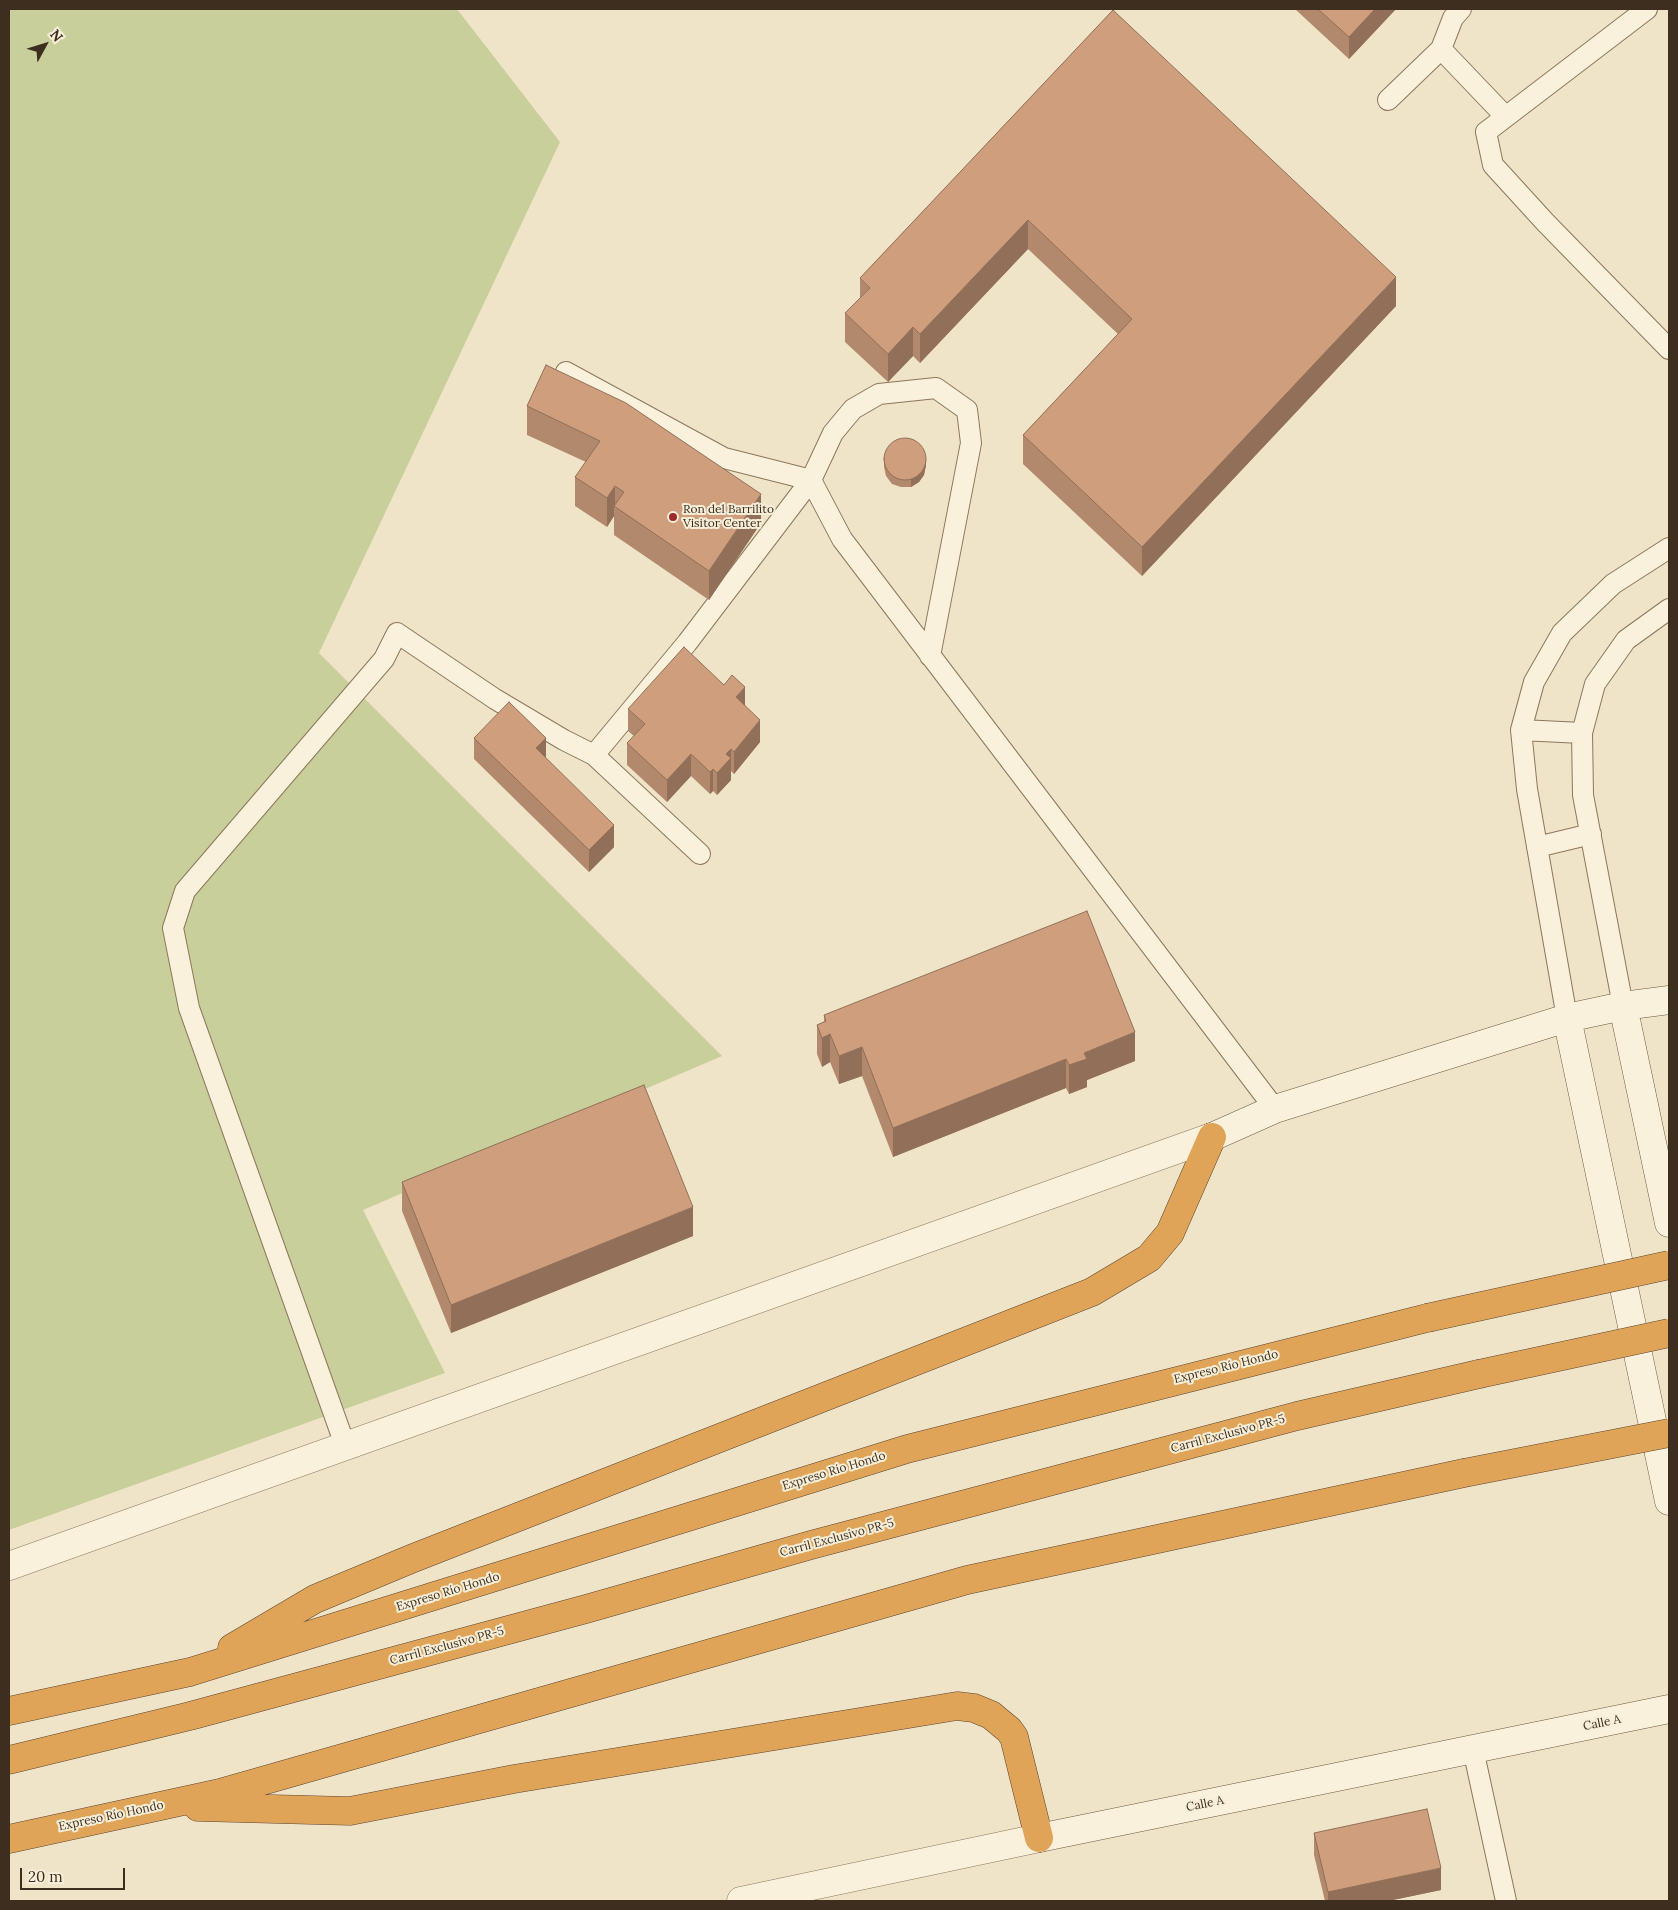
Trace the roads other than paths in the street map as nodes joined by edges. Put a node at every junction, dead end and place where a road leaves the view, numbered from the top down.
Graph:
1 (1647, 9) edge
2 (1453, 12) edge
3 (1441, 49) junction
4 (1388, 100) dead end
5 (1505, 116) junction
6 (1669, 349) edge
7 (566, 372) edge
8 (811, 480) junction
9 (1669, 548) edge
10 (1669, 609) edge
11 (930, 656) junction
12 (1521, 730) junction
13 (1582, 733) junction
14 (594, 755) junction
15 (1591, 834) junction
16 (1537, 847) junction
17 (700, 854) dead end
18 (1669, 1000) edge
19 (1623, 1006) junction
20 (1567, 1018) junction
21 (1275, 1109) junction
22 (1212, 1137) junction
23 (1669, 1223) edge
24 (1669, 1265) edge
25 (1669, 1333) edge
26 (1669, 1433) edge
27 (345, 1445) junction
28 (1669, 1500) edge
29 (9, 1566) edge
30 (190, 1672) junction
31 (1669, 1709) edge
32 (9, 1711) edge
33 (1473, 1749) junction
34 (9, 1760) edge
35 (154, 1806) junction
36 (1039, 1838) junction
37 (9, 1839) edge
38 (741, 1901) edge
39 (1506, 1901) edge

1 - 5 lane
2 - 3 lane
3 - 4 lane
3 - 5 lane
5 - 6 lane
7 - 8 lane
8 - 11 lane
8 - 11 lane
8 - 14 lane
9 - 12 lane
10 - 13 lane
11 - 21 lane
12 - 13 lane
12 - 16 lane
13 - 15 lane
14 - 17 lane
14 - 27 lane
15 - 16 lane
15 - 19 lane
16 - 20 lane
18 - 19 street
19 - 20 street
19 - 23 street
20 - 21 street
20 - 28 street
21 - 22 street
22 - 27 street
22 - 30 highway
24 - 30 highway, Expreso Río Hondo, bridge
25 - 34 highway, Carril Exclusivo PR-5, bridge
26 - 35 highway, Expreso Río Hondo, bridge
27 - 29 street
30 - 32 highway, Expreso Río Hondo
31 - 33 street, Calle A
33 - 36 street, Calle A
33 - 39 lane
35 - 36 highway
35 - 37 highway, Expreso Río Hondo
36 - 38 street, Calle A

